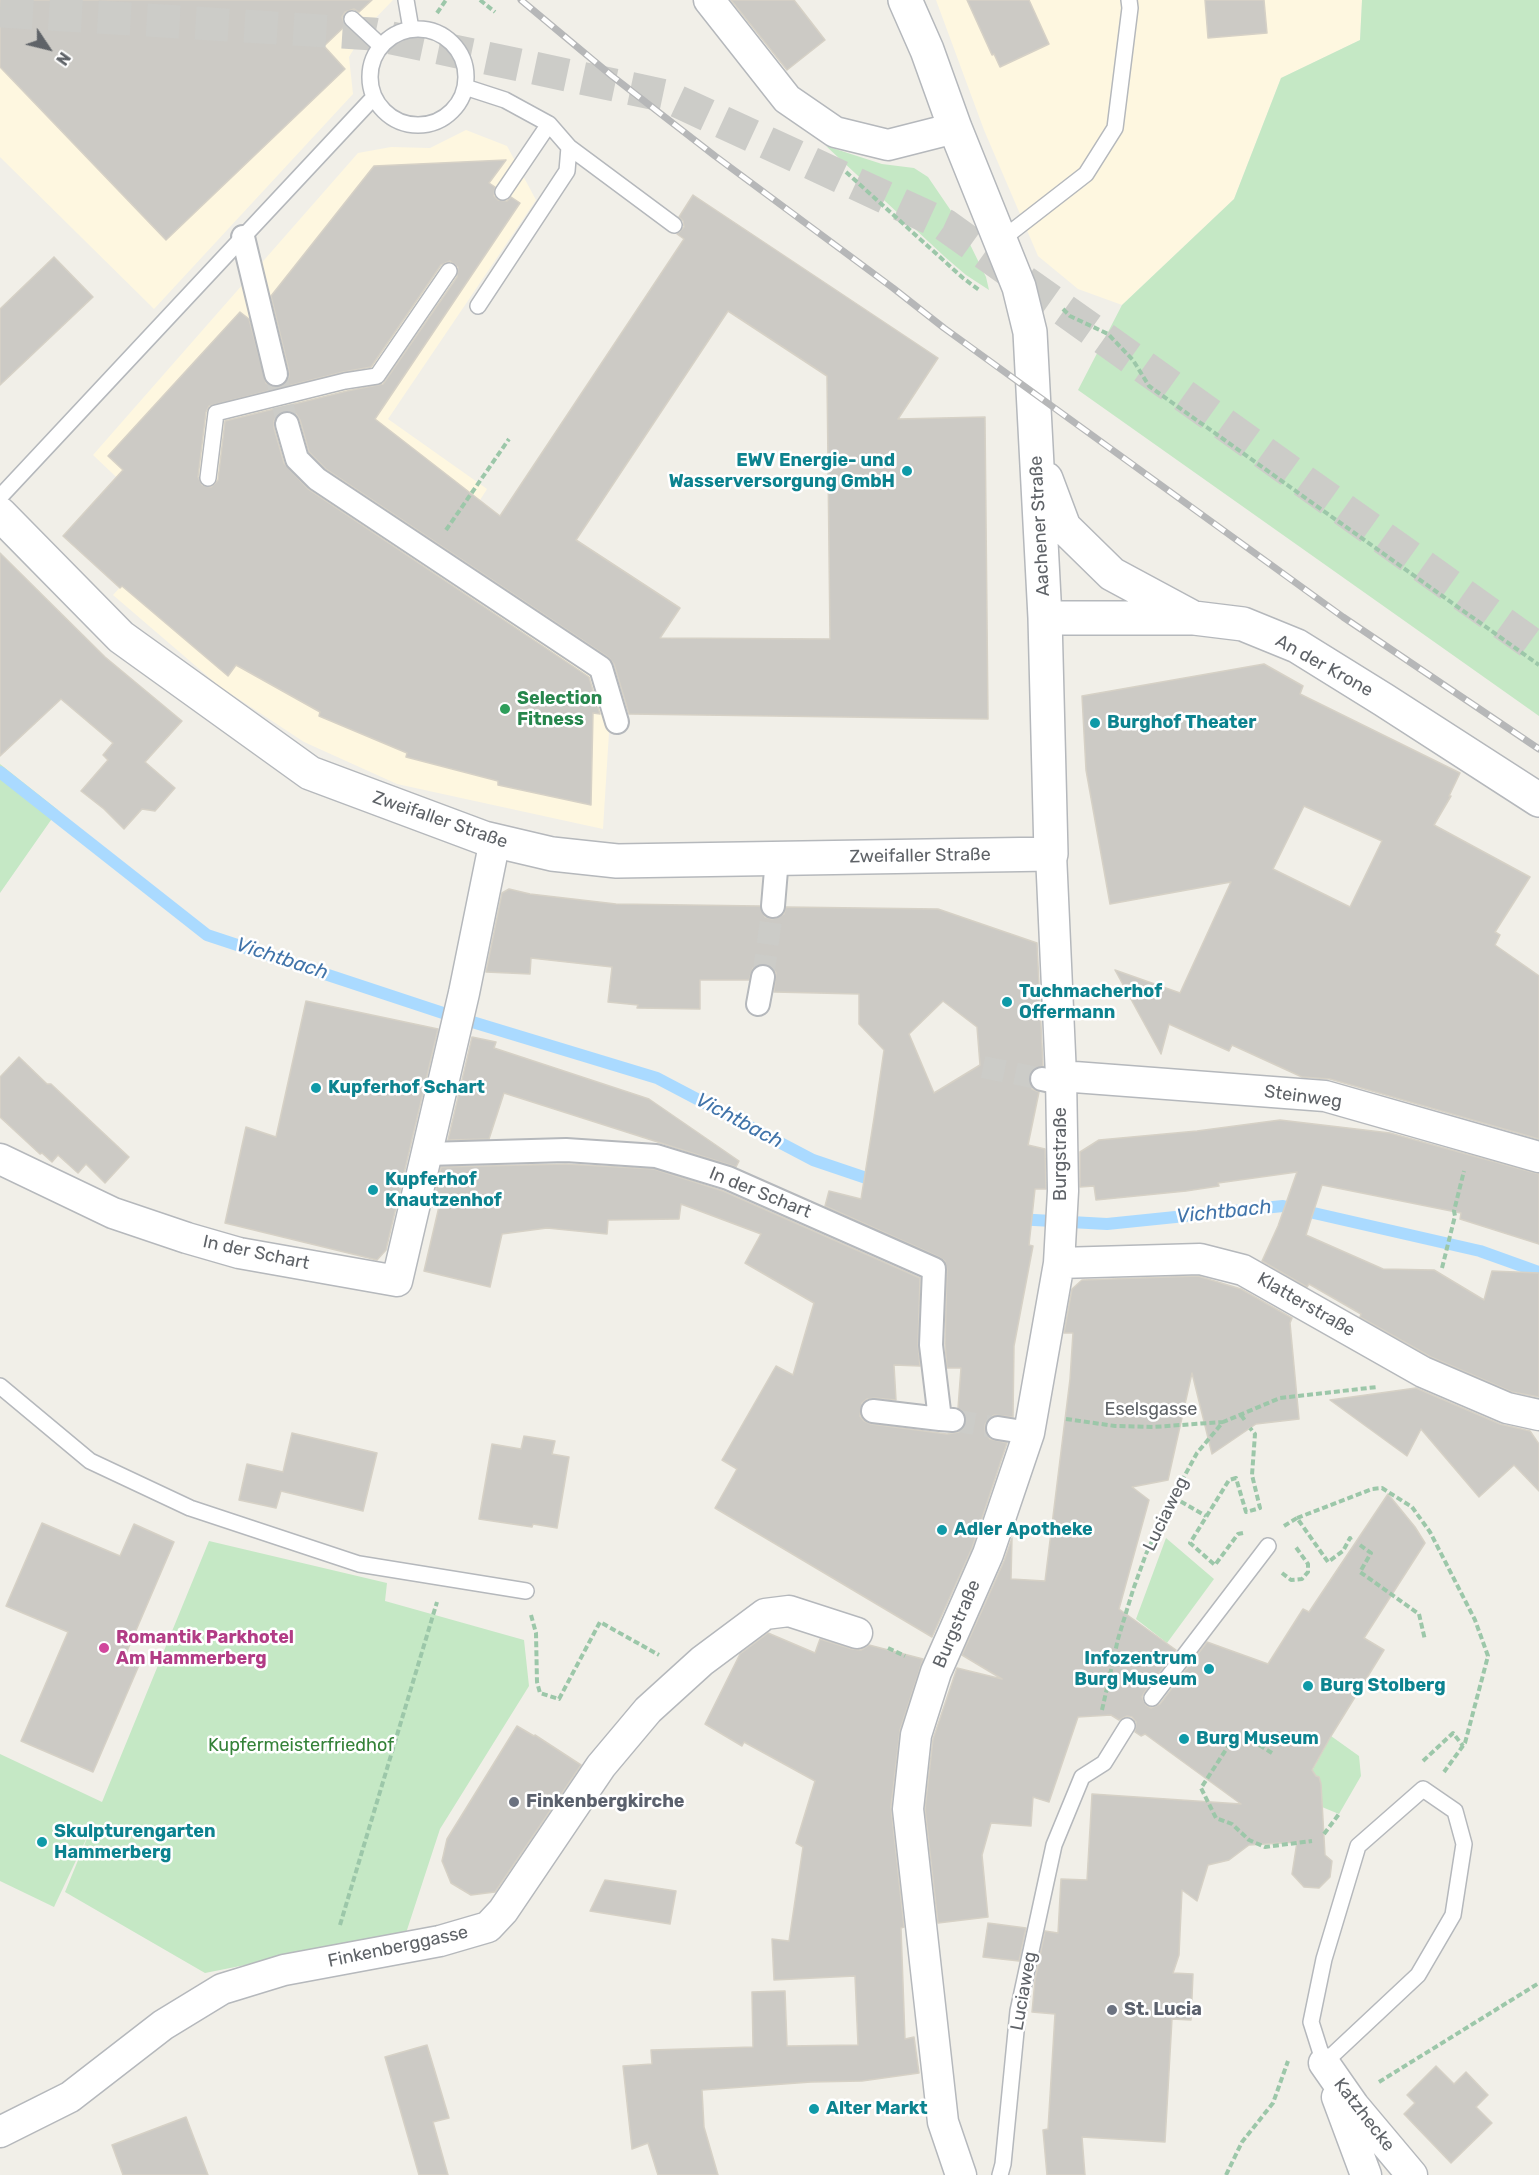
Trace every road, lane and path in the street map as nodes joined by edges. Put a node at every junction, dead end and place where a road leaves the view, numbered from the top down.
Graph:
1 (406, 0) edge
2 (480, 0) edge
3 (709, 0) edge
4 (905, 0) edge
5 (1129, 0) edge
6 (495, 12) dead end
7 (352, 19) dead end
8 (411, 29) junction
9 (381, 46) junction
10 (465, 87) junction
11 (374, 97) junction
12 (549, 124) junction
13 (955, 129) junction
14 (569, 147) junction
15 (840, 166) dead end
16 (502, 192) dead end
17 (674, 225) dead end
18 (243, 237) junction
19 (1001, 240) junction
20 (449, 271) dead end
21 (1019, 286) junction
22 (478, 306) dead end
23 (276, 374) tunnel mouth
24 (287, 424) tunnel mouth
25 (509, 439) dead end
26 (1035, 452) junction
27 (208, 478) dead end
28 (0, 497) edge
29 (0, 514) edge
30 (445, 531) dead end
31 (1045, 618) junction
32 (1194, 618) junction
33 (1539, 665) edge
34 (618, 722) dead end
35 (1539, 800) edge
36 (495, 840) junction
37 (1050, 854) junction
38 (777, 858) junction
39 (773, 906) tunnel mouth
40 (763, 977) tunnel mouth
41 (758, 1004) dead end
42 (1054, 1079) junction
43 (1472, 1138) junction
44 (427, 1154) junction
45 (1539, 1157) edge
46 (0, 1159) edge
47 (1059, 1250) junction
48 (1442, 1268) dead end
49 (0, 1386) edge
50 (1386, 1386) dead end
51 (873, 1411) dead end
52 (1240, 1415) junction
53 (1539, 1415) edge
54 (1080, 1422) dead end
55 (1223, 1422) junction
56 (1246, 1422) dead end
57 (998, 1428) tunnel mouth
58 (1250, 1428) dead end
59 (1029, 1433) junction
60 (1173, 1497) junction
61 (1207, 1516) junction
62 (1297, 1518) dead end
63 (1238, 1534) dead end
64 (1312, 1538) dead end
65 (1351, 1540) dead end
66 (1359, 1545) dead end
67 (1268, 1546) dead end
68 (444, 1578) junction
69 (526, 1591) dead end
70 (857, 1633) joint
71 (536, 1634) dead end
72 (1425, 1640) dead end
73 (639, 1644) dead end
74 (936, 1672) junction
75 (1152, 1698) dead end
76 (1099, 1720) dead end
77 (1127, 1726) dead end
78 (1463, 1746) junction
79 (1272, 1753) dead end
80 (1426, 1759) dead end
81 (1429, 1794) junction
82 (1339, 1814) dead end
83 (1324, 1834) dead end
84 (1312, 1841) dead end
85 (329, 1961) junction
86 (1539, 1983) edge
87 (1292, 2050) dead end
88 (1324, 2063) junction
89 (1354, 2106) junction
90 (0, 2132) edge
91 (961, 2175) edge
92 (1000, 2175) edge
93 (1226, 2175) edge
94 (1366, 2175) edge
95 (1412, 2175) edge

1 - 8 lane
2 - 6 path
3 - 13 street
4 - 13 street, Aachener Straße
5 - 19 lane
7 - 9 lane
8 - 9 lane
8 - 10 lane
9 - 11 lane
10 - 11 lane
10 - 12 lane
11 - 18 lane
12 - 14 lane
12 - 16 lane
13 - 19 street, Aachener Straße
14 - 17 lane
14 - 22 lane
15 - 21 path
18 - 23 street
18 - 28 lane
19 - 21 street, Aachener Straße
20 - 27 lane
21 - 26 street, Aachener Straße
21 - 33 path
24 - 34 street
25 - 30 path
26 - 31 street, Aachener Straße
26 - 32 street
29 - 36 street, Zweifaller Straße
31 - 32 street, An der Krone
31 - 37 street, Aachener Straße
32 - 35 street, An der Krone
36 - 38 street, Zweifaller Straße
36 - 44 street, In der Schart
37 - 38 street, Zweifaller Straße
37 - 42 street, Aachener Straße
38 - 39 street
40 - 41 street
42 - 43 street, Steinweg
42 - 47 street, Burgstraße
43 - 45 street, Steinweg
43 - 48 path
44 - 46 street, In der Schart
44 - 51 street, In der Schart
47 - 53 street, Klatterstraße
47 - 59 street, Burgstraße
49 - 68 lane
50 - 52 path, Luciaweg
52 - 55 path, Luciaweg
52 - 56 path
54 - 55 path, Eselsgasse
55 - 60 path, Luciaweg
57 - 59 street
58 - 61 path
59 - 74 street, Burgstraße
60 - 61 path
60 - 76 path, Luciaweg
61 - 63 path
62 - 78 path
64 - 65 path
66 - 72 path
67 - 75 lane
68 - 69 lane
68 - 85 path
70 - 74 path
70 - 85 street, Finkenberggasse
71 - 73 path
74 - 91 street, Burgstraße
77 - 92 lane, Luciaweg
78 - 80 path
78 - 81 path
79 - 84 path
81 - 88 lane
81 - 88 lane
82 - 83 path
85 - 90 street, Finkenberggasse
86 - 89 path
87 - 93 path
88 - 89 street, Katzhecke
88 - 94 street, Katzhecke
89 - 95 street, Katzhecke

